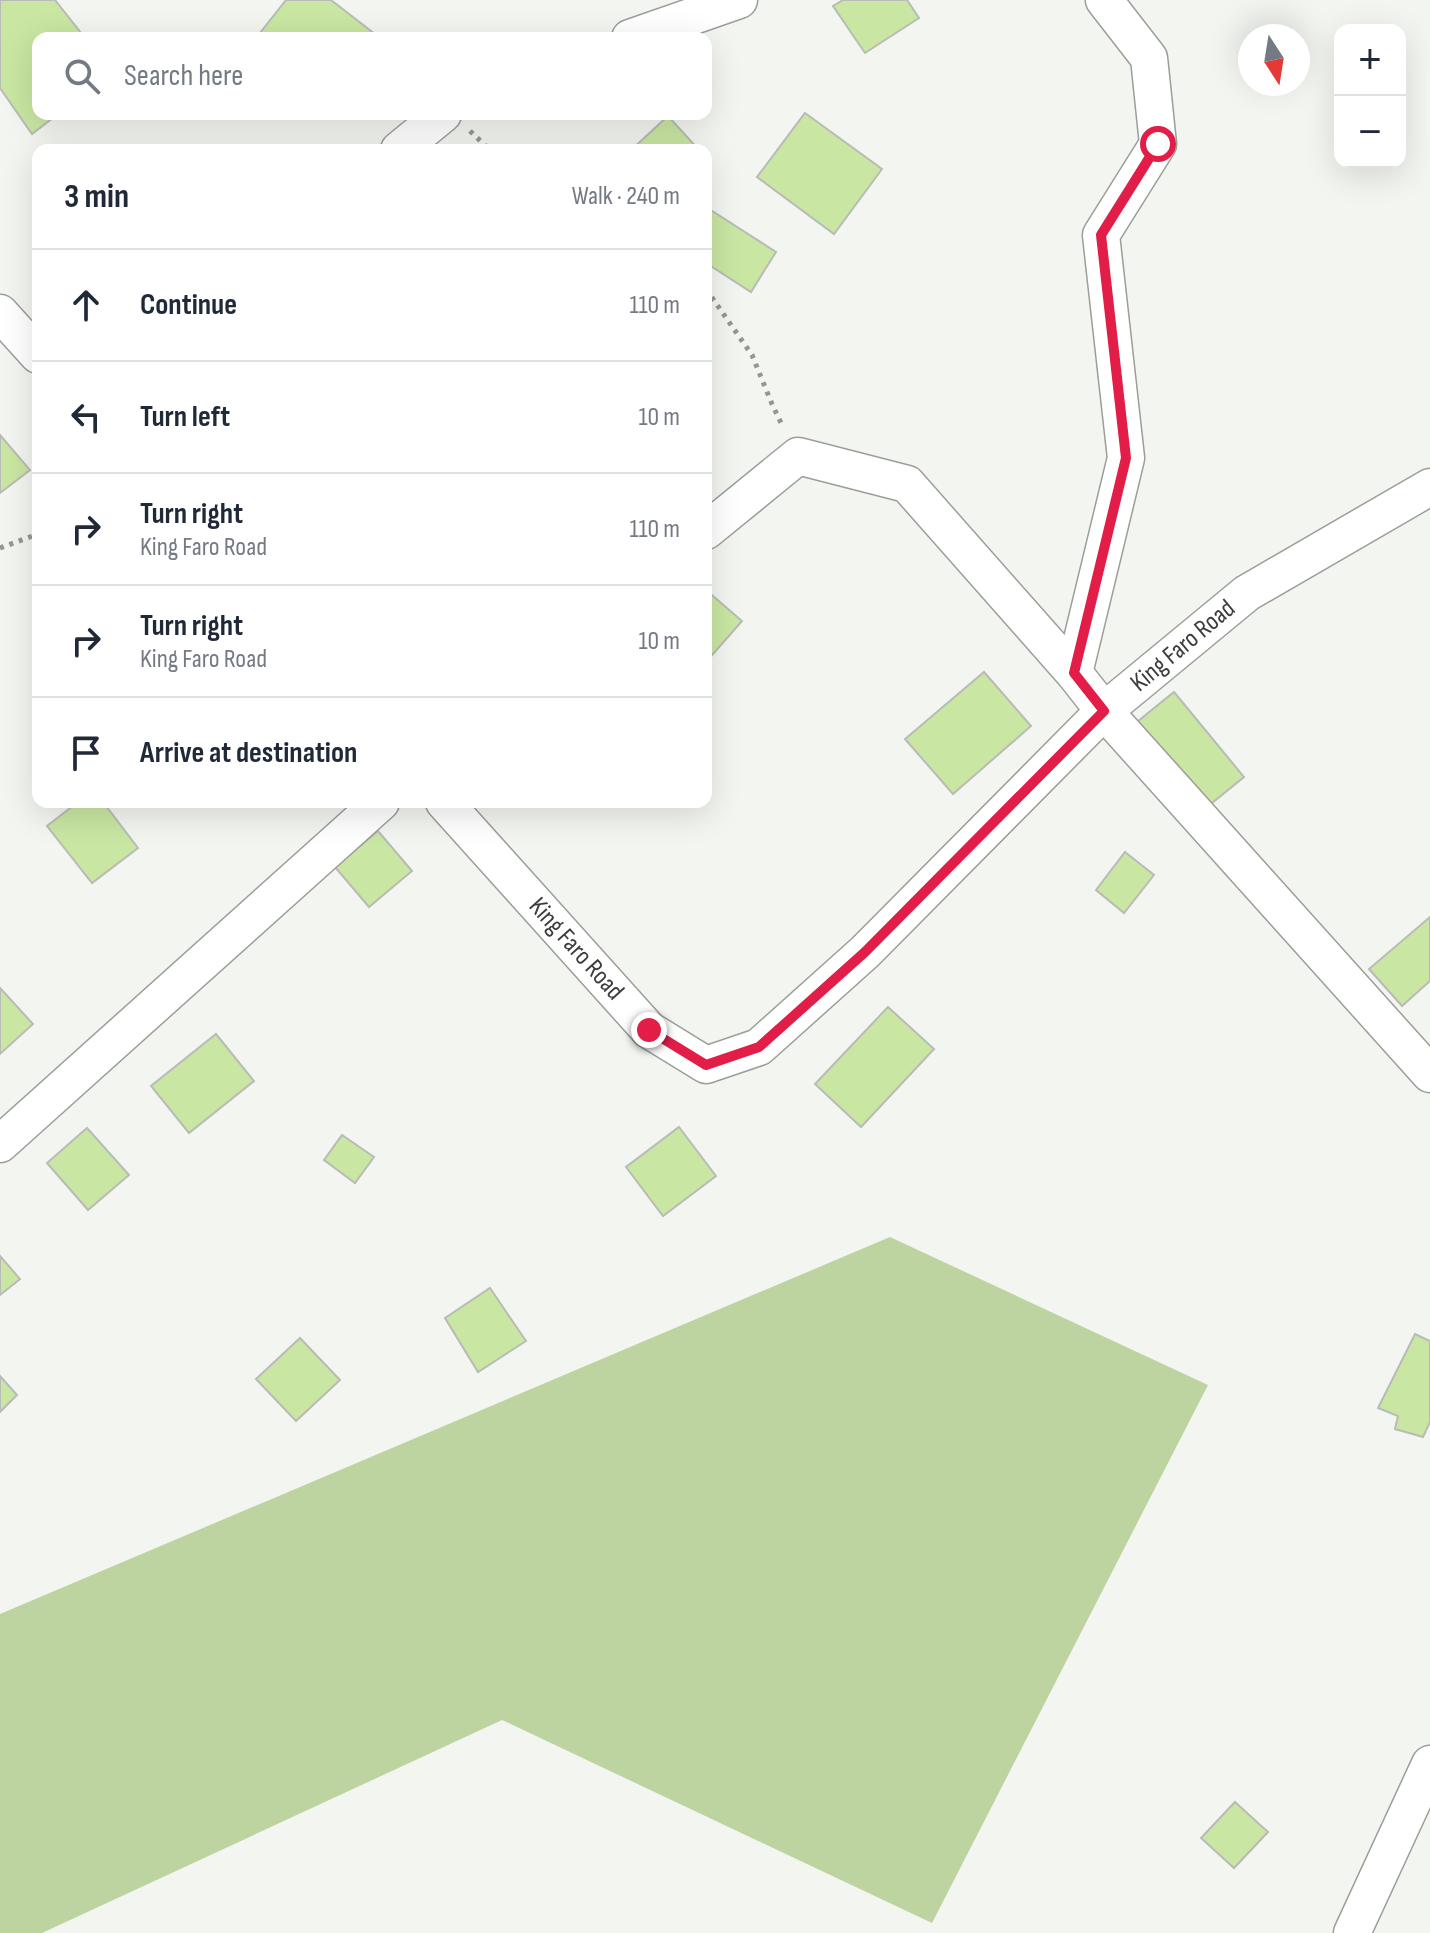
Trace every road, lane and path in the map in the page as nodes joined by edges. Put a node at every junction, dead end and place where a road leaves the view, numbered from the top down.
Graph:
1 (739, 0) edge
2 (1104, 0) edge
3 (647, 32) edge
4 (436, 120) edge
5 (406, 144) edge
6 (712, 298) edge
7 (0, 313) edge
8 (32, 348) edge
9 (798, 456) junction
10 (1430, 487) edge
11 (712, 526) edge
12 (32, 536) edge
13 (0, 548) edge
14 (1074, 673) junction
15 (1104, 711) junction
16 (374, 808) edge
17 (449, 808) edge
18 (1430, 1074) edge
19 (0, 1144) edge
20 (1430, 1764) edge
21 (1352, 1933) edge

1 - 3 street
2 - 14 street
4 - 5 street
6 - 9 path
7 - 8 street
9 - 11 street
9 - 14 street
10 - 15 street, King Faro Road
12 - 13 path
14 - 15 street
15 - 17 street, King Faro Road
15 - 18 street
16 - 19 street
20 - 21 street

